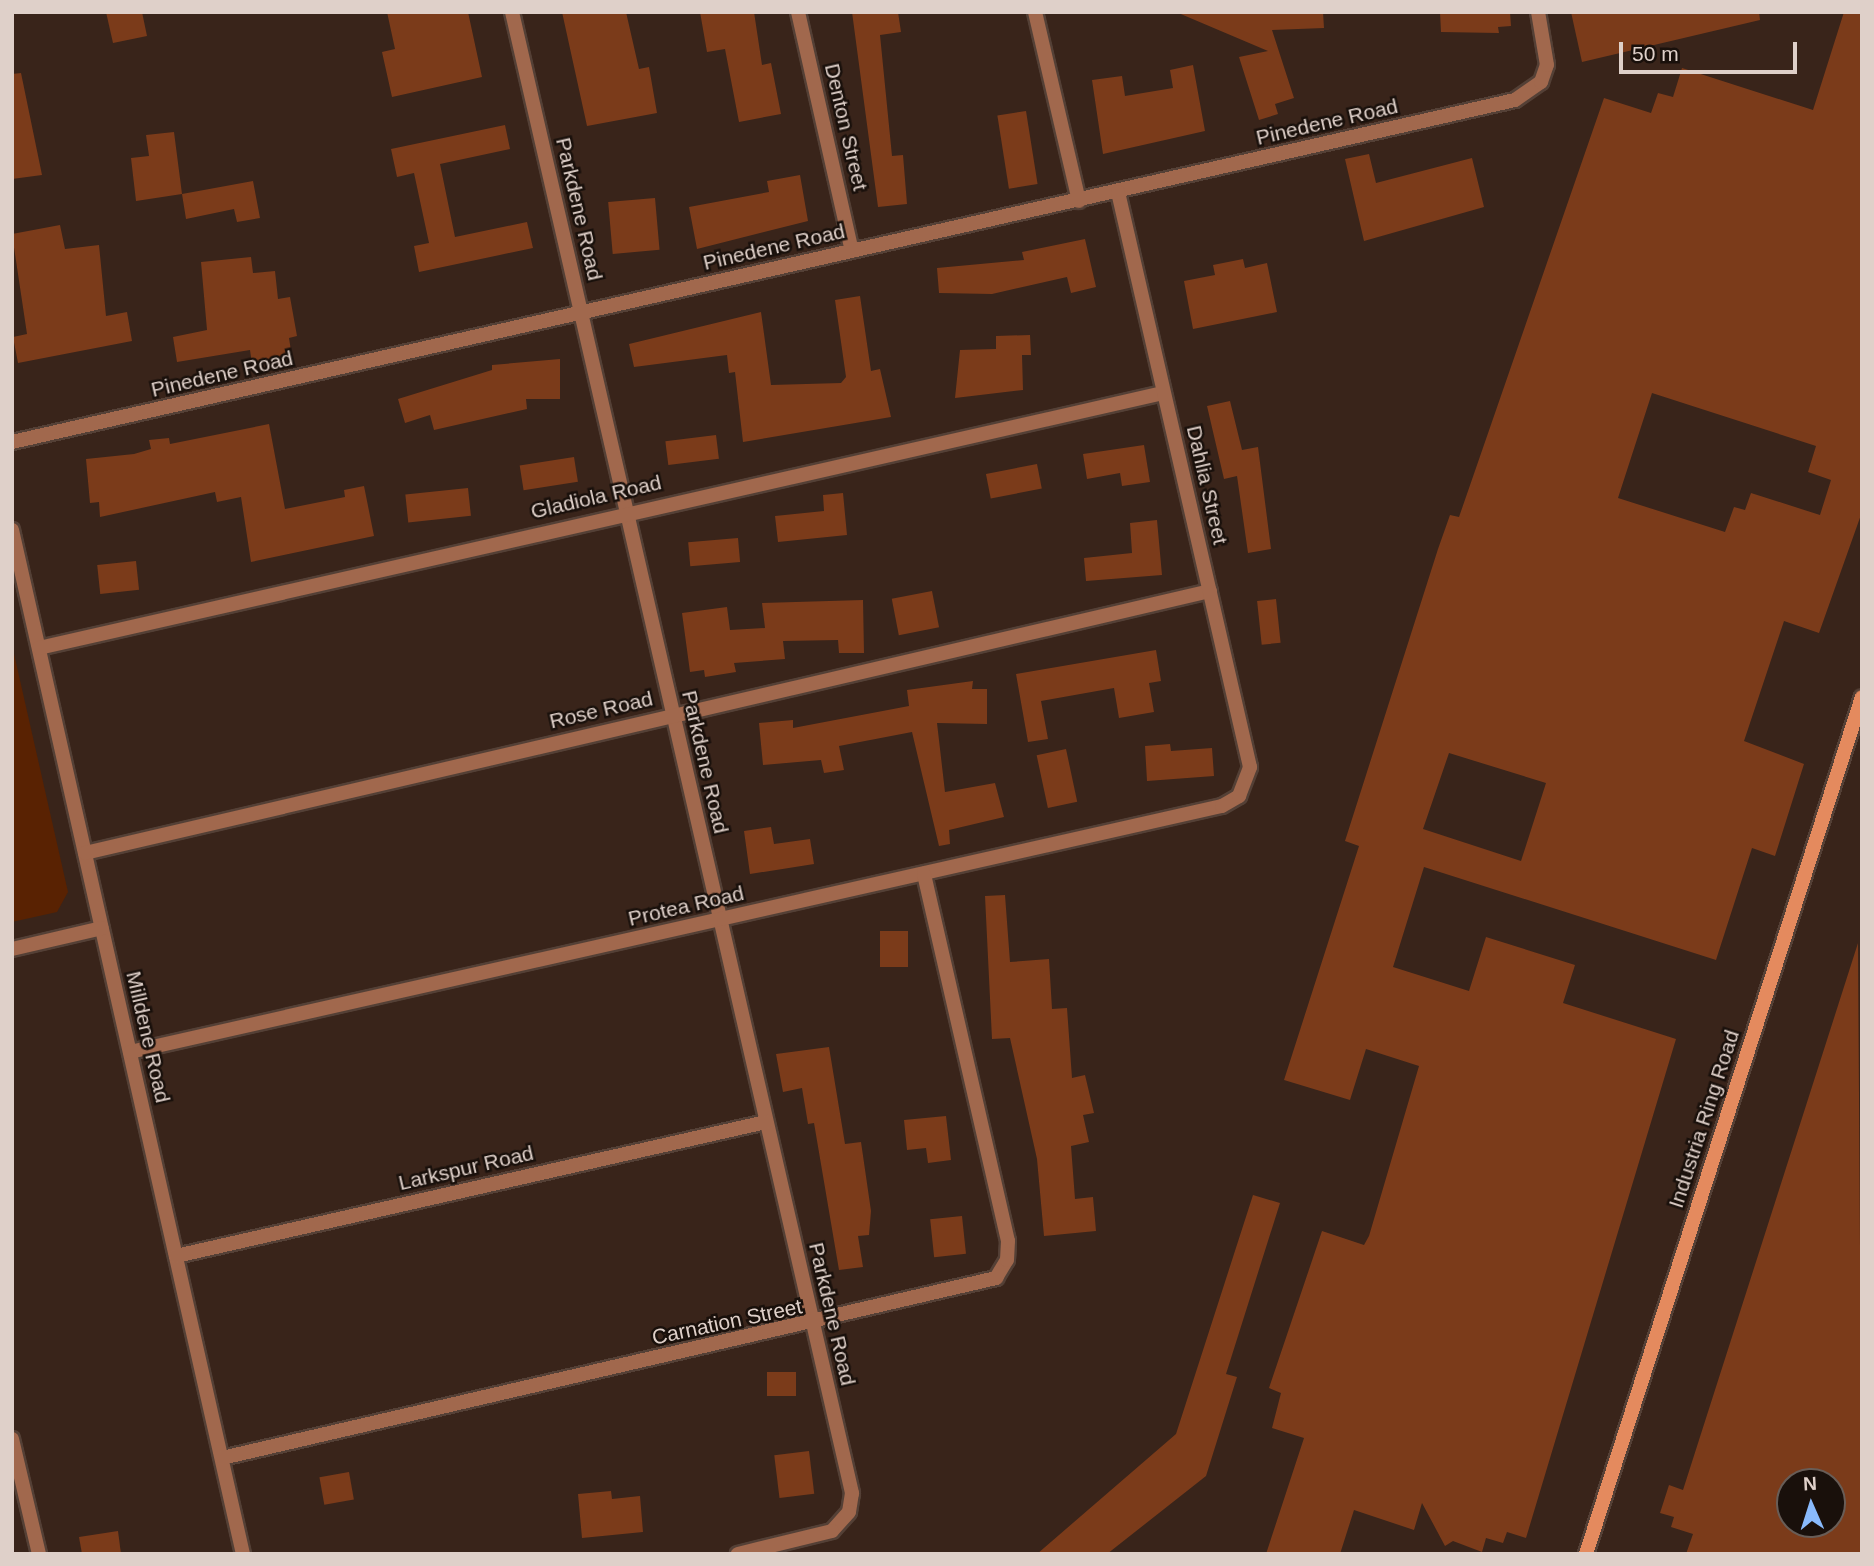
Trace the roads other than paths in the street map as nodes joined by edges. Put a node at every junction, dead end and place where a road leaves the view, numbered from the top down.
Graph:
1 (512, 12) edge
2 (798, 12) edge
3 (1035, 12) edge
4 (1538, 12) edge
5 (1118, 192) junction
6 (1079, 201) junction
7 (852, 251) junction
8 (581, 314) junction
9 (1163, 393) junction
10 (12, 442) edge
11 (626, 512) junction
12 (12, 530) edge
13 (1210, 591) junction
14 (39, 648) junction
15 (1862, 697) edge
16 (673, 714) junction
17 (1245, 789) joint
18 (85, 853) junction
19 (924, 873) junction
20 (720, 920) junction
21 (102, 928) junction
22 (12, 949) edge
23 (130, 1052) junction
24 (766, 1122) junction
25 (176, 1256) junction
26 (813, 1325) junction
27 (12, 1439) edge
28 (222, 1458) junction
29 (39, 1554) edge
30 (243, 1554) edge
31 (738, 1554) edge
32 (1586, 1554) edge

1 - 8 street, Parkdene Road
2 - 7 street, Denton Street
3 - 6 street
4 - 5 street, Pinedene Road
5 - 6 street, Pinedene Road
5 - 9 street, Dahlia Street
6 - 7 street, Pinedene Road
7 - 8 street, Pinedene Road
8 - 10 street, Pinedene Road
8 - 11 street, Parkdene Road
9 - 11 street, Gladiola Road
9 - 13 street, Dahlia Street
11 - 14 street, Gladiola Road
11 - 16 street, Parkdene Road
12 - 14 street, Milldene Road
13 - 16 street, Rose Road
13 - 17 street, Dahlia Street
14 - 18 street, Milldene Road
15 - 32 street, Industria Ring Road
16 - 18 street, Rose Road
16 - 20 street, Parkdene Road
17 - 19 street, Protea Road
18 - 21 street, Milldene Road
19 - 20 street, Protea Road
19 - 26 street, Carnation Street
20 - 23 street, Protea Road
20 - 24 street, Parkdene Road
21 - 22 street
21 - 23 street, Milldene Road
23 - 25 street, Milldene Road
24 - 25 street, Larkspur Road
24 - 26 street, Parkdene Road
25 - 28 street, Milldene Road
26 - 28 street, Carnation Street
26 - 31 street, Parkdene Road
27 - 29 street
28 - 30 street, Milldene Road

